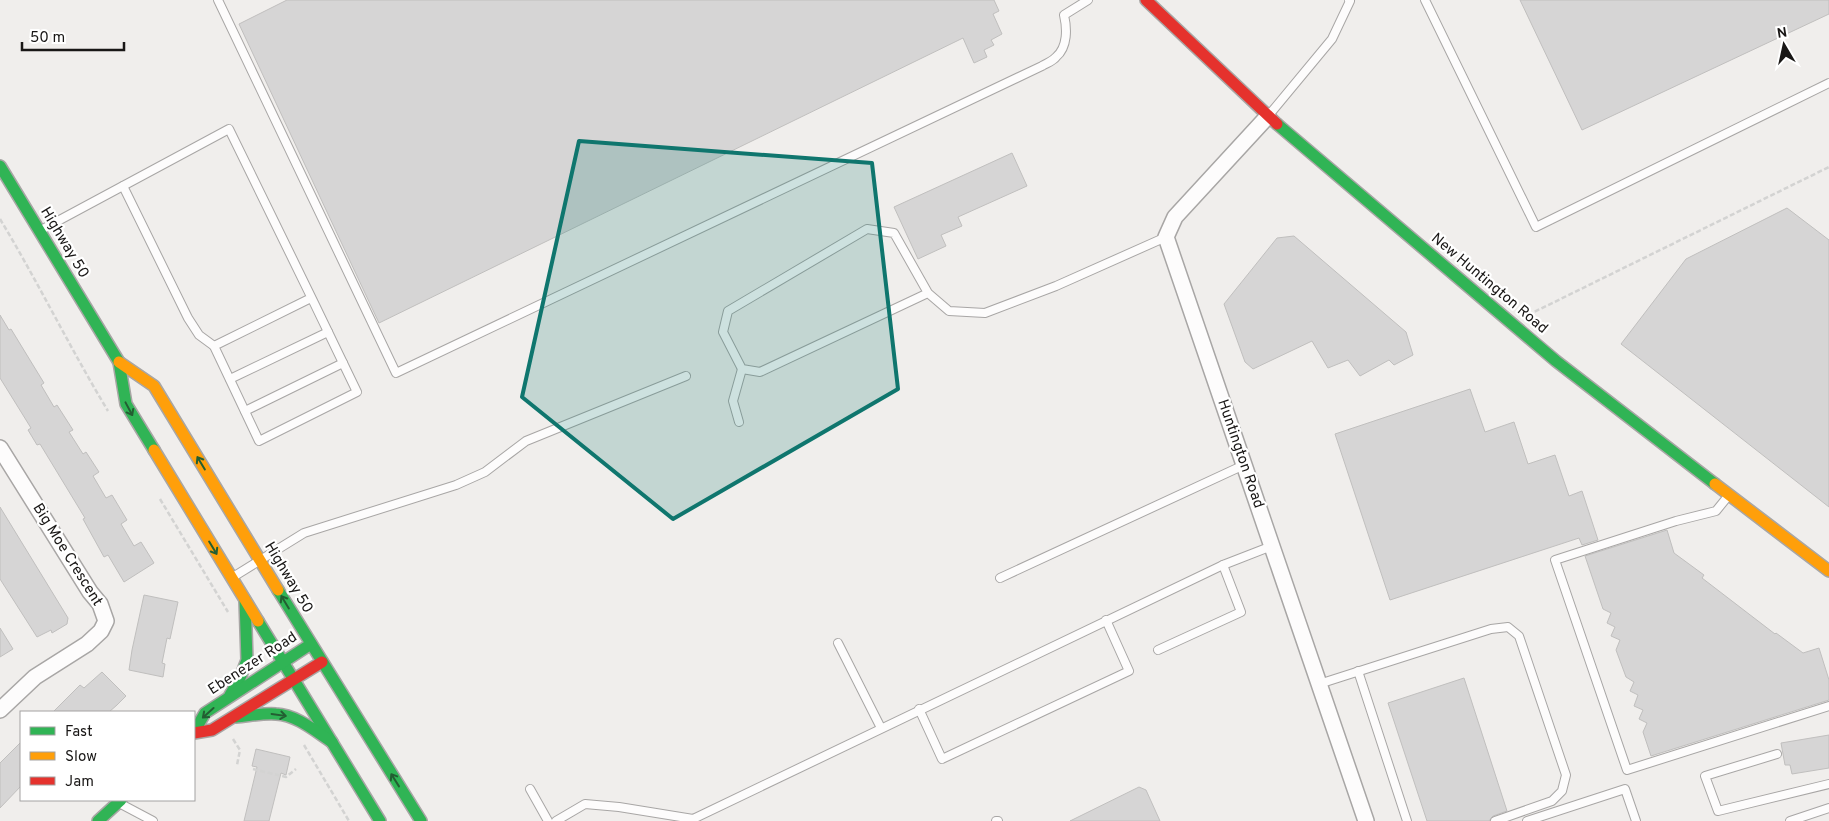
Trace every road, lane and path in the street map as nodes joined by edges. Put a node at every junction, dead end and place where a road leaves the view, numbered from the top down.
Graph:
1 (218, 0) edge
2 (1088, 0) edge
3 (1146, 0) edge
4 (1349, 0) edge
5 (1425, 0) edge
6 (1829, 82) edge
7 (1268, 116) junction
8 (0, 166) edge
9 (1829, 167) edge
10 (123, 186) junction
11 (39, 231) junction
12 (1166, 237) junction
13 (928, 293) junction
14 (311, 298) junction
15 (1512, 323) junction
16 (328, 332) junction
17 (214, 346) junction
18 (119, 362) junction
19 (343, 363) junction
20 (742, 369) junction
21 (686, 376) dead end
22 (230, 379) junction
23 (245, 410) junction
24 (739, 422) dead end
25 (0, 448) edge
26 (1244, 465) junction
27 (1730, 494) junction
28 (1272, 546) junction
29 (260, 560) junction
30 (1223, 565) junction
31 (1829, 572) edge
32 (232, 578) junction
33 (1000, 578) dead end
34 (245, 600) junction
35 (1106, 620) junction
36 (838, 643) dead end
37 (311, 644) junction
38 (1158, 650) dead end
39 (283, 662) junction
40 (322, 662) junction
41 (1358, 671) junction
42 (293, 679) junction
43 (1319, 684) junction
44 (228, 698) junction
45 (1829, 706) edge
46 (919, 709) junction
47 (0, 710) edge
48 (230, 718) junction
49 (881, 728) junction
50 (195, 730) edge
51 (195, 732) edge
52 (233, 739) dead end
53 (332, 742) junction
54 (304, 744) dead end
55 (1777, 754) dead end
56 (237, 766) dead end
57 (253, 769) dead end
58 (296, 769) dead end
59 (1829, 784) edge
60 (530, 789) dead end
61 (119, 801) edge
62 (1829, 808) edge
63 (378, 819) edge
64 (693, 820) edge
65 (98, 821) edge
66 (153, 821) edge
67 (349, 821) edge
68 (421, 821) edge
69 (548, 821) edge
70 (556, 821) edge
71 (1366, 821) edge
72 (1407, 821) edge
73 (1495, 821) edge
74 (1527, 821) edge
75 (1636, 821) edge
76 (1790, 821) edge

1 - 2 lane
3 - 7 main road, New Huntington Road
4 - 7 lane
5 - 6 lane
7 - 12 street
7 - 15 main road, New Huntington Road
8 - 11 main road, Highway 50
9 - 15 path
10 - 11 lane
10 - 14 lane
10 - 17 lane
11 - 18 main road, Highway 50
12 - 13 lane
12 - 26 street, Huntington Road
13 - 20 lane
13 - 20 lane
14 - 16 lane
14 - 17 lane
15 - 27 main road, New Huntington Road
16 - 19 lane
16 - 22 lane
17 - 22 lane
29 -> 18 main road, Highway 50
18 -> 32 main road, Highway 50
19 - 23 lane
19 - 23 lane
20 - 24 lane
21 - 29 lane
22 - 23 lane
25 - 47 street, Big Moe Crescent
26 - 28 street, Huntington Road
26 - 33 lane
27 - 31 main road, New Huntington Road
27 - 45 lane
28 - 30 lane
28 - 43 street, Huntington Road
29 - 32 lane
37 -> 29 main road, Highway 50
30 - 35 lane
30 - 38 lane
32 - 34 main road, Highway 50
34 - 39 main road, Highway 50
34 - 44 main road
35 - 46 lane
35 - 46 lane
36 - 49 lane
37 - 39 main road, Ebenezer Road
37 - 40 main road, Highway 50
39 - 42 main road, Highway 50
39 - 44 main road, Ebenezer Road
40 - 42 main road, Ebenezer Road
68 -> 40 main road, Highway 50
41 - 43 lane
41 - 72 lane
41 - 73 lane
42 - 48 main road, Ebenezer Road
42 - 53 main road, Highway 50
43 - 71 street, Huntington Road
44 -> 50 main road, Ebenezer Road
46 - 49 lane
48 - 51 main road, Ebenezer Road
48 -> 53 main road
49 - 64 lane
52 - 56 path
53 - 63 main road, Highway 50
54 - 67 path
55 - 59 lane
57 - 58 path
60 - 69 lane
61 - 65 main road
61 - 66 lane
62 - 76 lane
64 - 70 lane
74 - 75 lane

